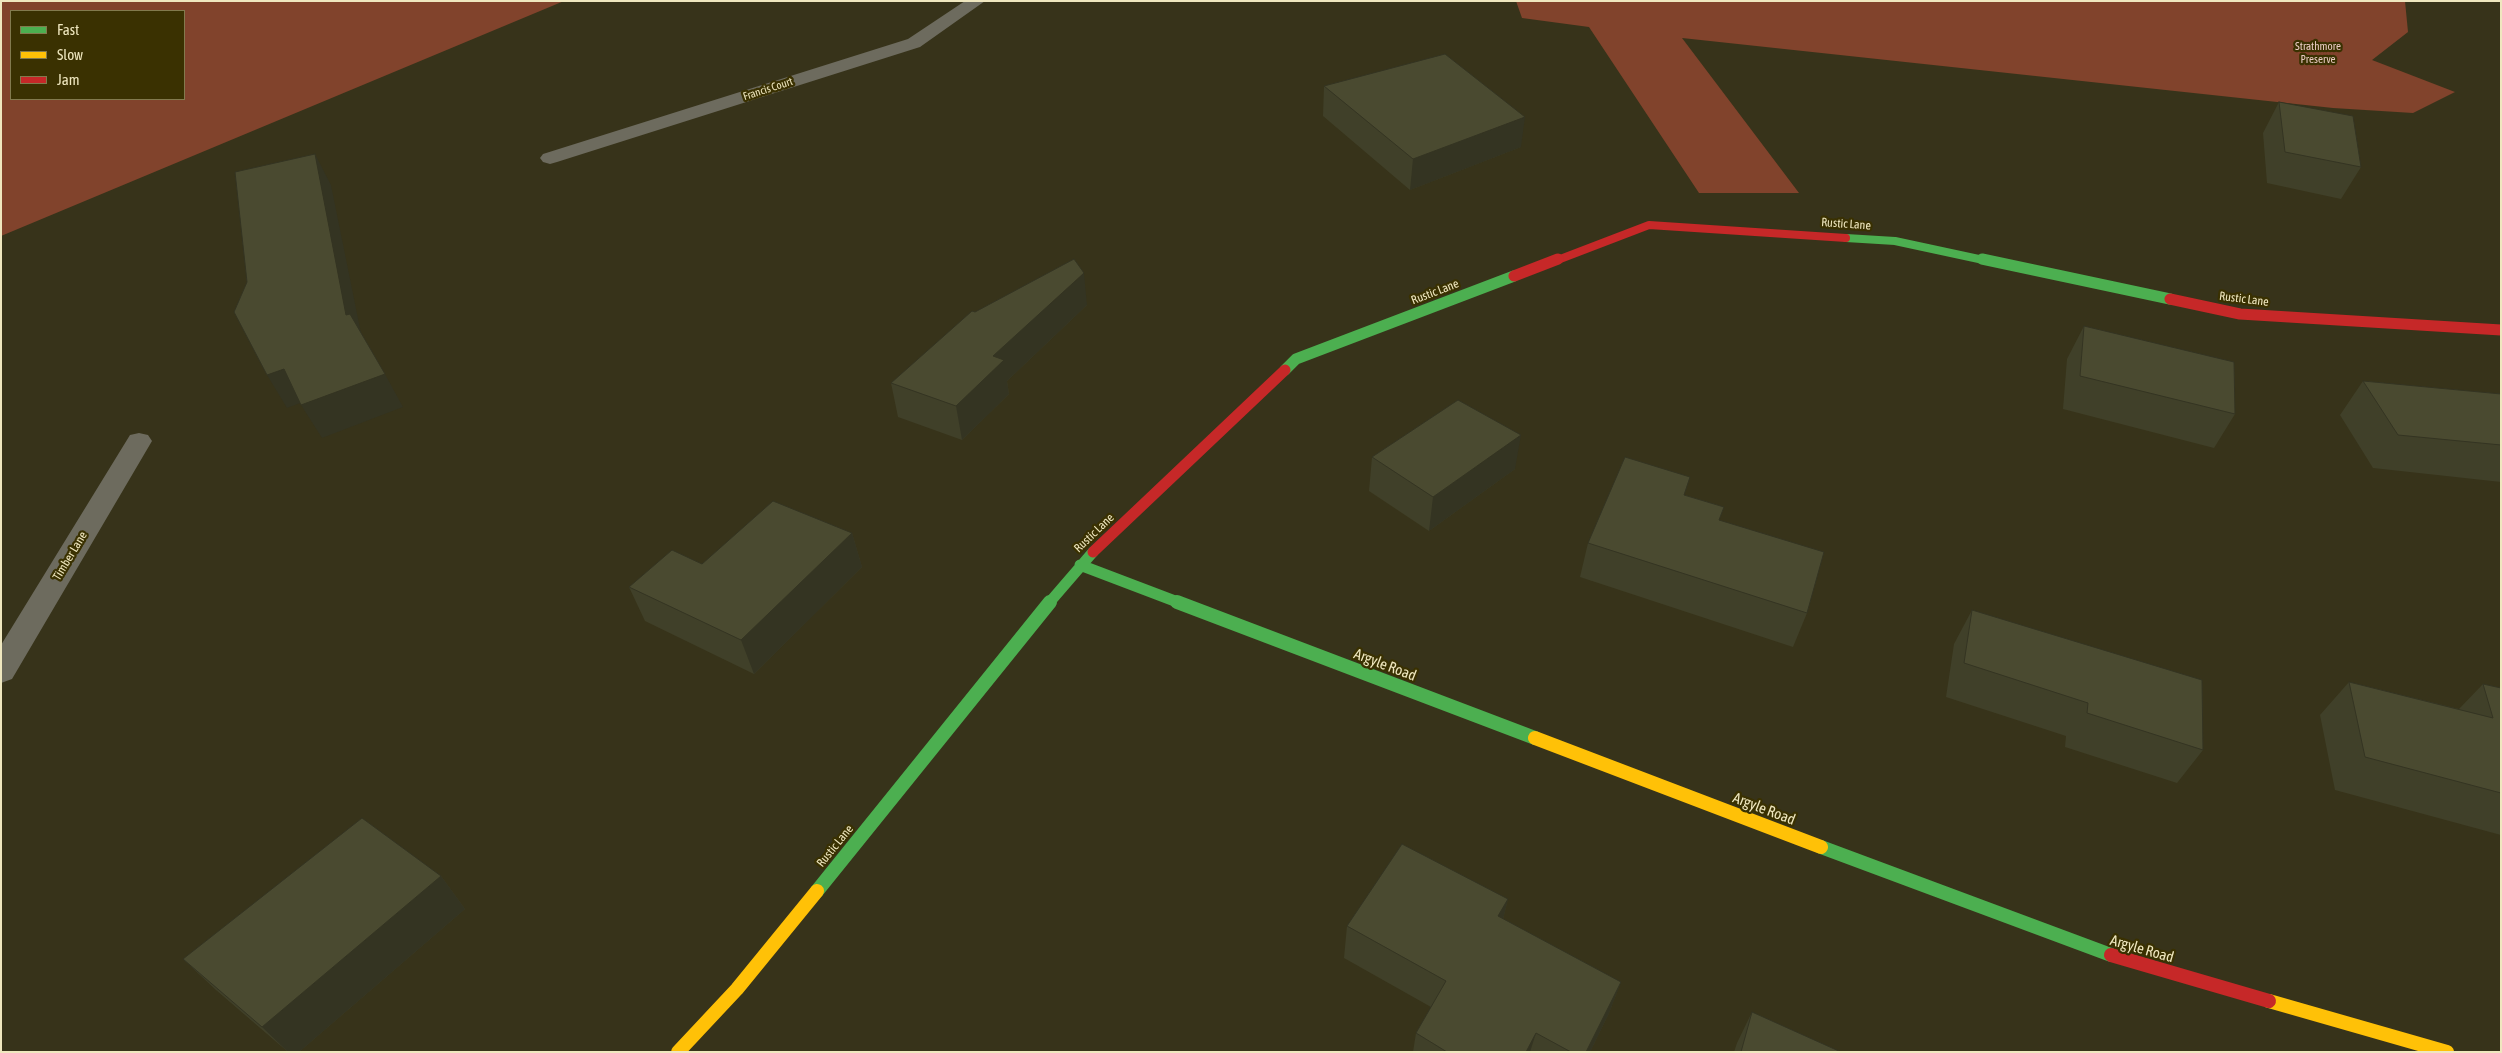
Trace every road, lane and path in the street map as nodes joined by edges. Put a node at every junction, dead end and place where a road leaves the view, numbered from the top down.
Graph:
1 (977, 1) edge
2 (550, 158) dead end
3 (2501, 330) edge
4 (139, 441) dead end
5 (1080, 564) junction
6 (1, 671) edge
7 (678, 1052) edge
8 (2447, 1052) edge

1 - 2 street, Francis Court
3 - 5 street, Rustic Lane
4 - 6 street, Timber Lane
5 - 7 street, Rustic Lane
5 - 8 street, Argyle Road

